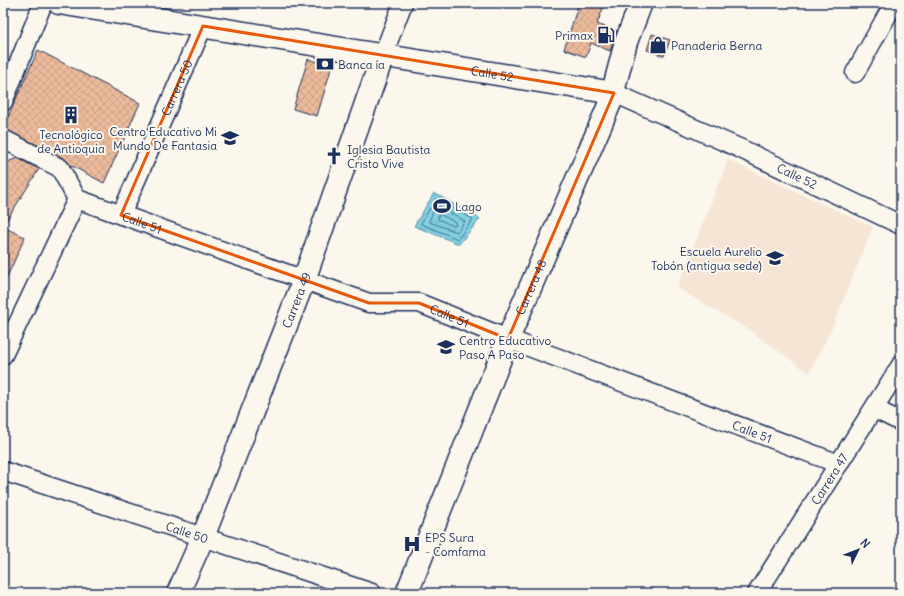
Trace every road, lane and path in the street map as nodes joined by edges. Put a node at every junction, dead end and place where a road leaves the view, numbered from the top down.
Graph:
1 (43, 3) edge
2 (59, 3) edge
3 (403, 3) edge
4 (641, 3) edge
5 (894, 3) edge
6 (898, 3) edge
7 (901, 5) edge
8 (203, 26) junction
9 (383, 55) junction
10 (855, 72) dead end
11 (614, 93) junction
12 (3, 102) edge
13 (3, 139) edge
14 (78, 199) junction
15 (120, 215) junction
16 (901, 225) edge
17 (304, 280) junction
18 (508, 339) junction
19 (3, 353) edge
20 (901, 366) edge
21 (875, 409) junction
22 (901, 422) edge
23 (839, 464) junction
24 (3, 471) edge
25 (203, 537) junction
26 (178, 593) edge
27 (372, 593) edge
28 (407, 593) edge
29 (757, 593) edge

1 - 12 street
2 - 8 street, Calle 52
3 - 9 street, Carrera 49
4 - 11 street, Carrera 48
5 - 10 street
6 - 7 street
8 - 9 street, Calle 52
8 - 15 street, Carrera 50
9 - 11 street, Calle 52
9 - 17 street, Carrera 49
11 - 16 street, Calle 52
11 - 18 street, Carrera 48
13 - 14 street
14 - 15 street, Calle 51
14 - 19 street
15 - 17 street, Calle 51
17 - 18 street, Calle 51
17 - 25 street, Carrera 49
18 - 23 street, Calle 51
18 - 28 street, Carrera 48
20 - 21 street, Carrera 47
21 - 22 street
21 - 23 street, Carrera 47
23 - 29 street, Carrera 47
24 - 25 street, Calle 50
25 - 26 street, Carrera 49
25 - 27 street, Calle 50

